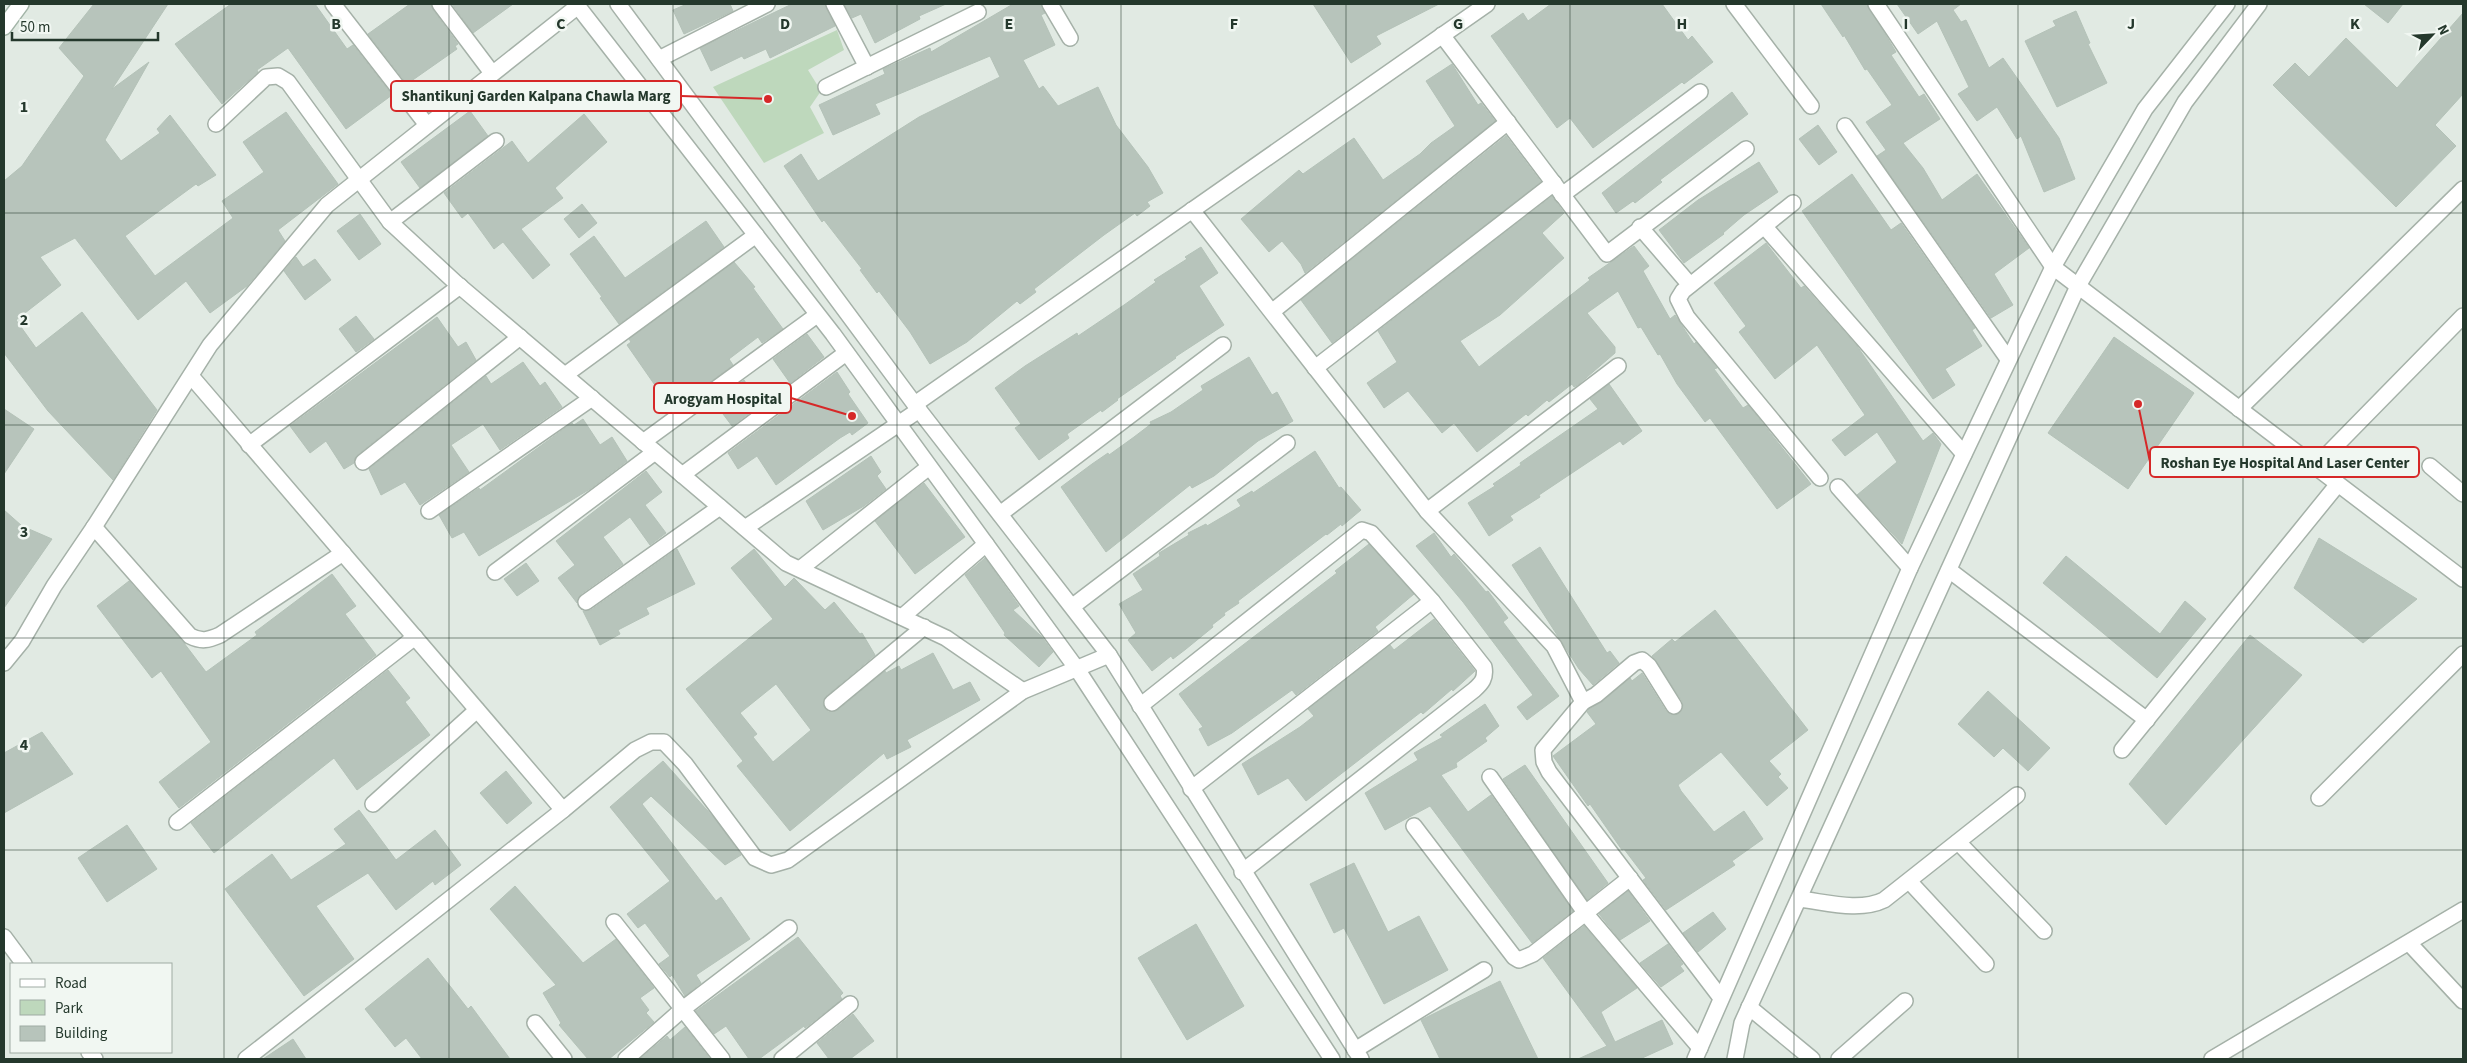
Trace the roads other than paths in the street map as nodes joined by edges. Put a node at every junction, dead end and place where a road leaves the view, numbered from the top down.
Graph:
1 (21, 4) edge
2 (333, 4) edge
3 (440, 4) edge
4 (618, 4) edge
5 (767, 4) edge
6 (834, 4) edge
7 (1050, 4) edge
8 (1487, 4) edge
9 (1734, 4) edge
10 (1876, 4) edge
11 (2228, 4) edge
12 (2259, 4) edge
13 (577, 5) edge
14 (978, 12) dead end
15 (4, 27) edge
16 (1442, 35) junction
17 (1070, 38) dead end
18 (659, 59) junction
19 (867, 66) junction
20 (492, 74) junction
21 (826, 87) dead end
22 (1700, 92) dead end
23 (1811, 106) dead end
24 (1508, 122) junction
25 (216, 124) dead end
26 (427, 125) junction
27 (1845, 126) dead end
28 (496, 141) dead end
29 (1746, 149) dead end
30 (357, 179) junction
31 (2463, 188) edge
32 (1558, 189) junction
33 (1792, 203) dead end
34 (1192, 210) junction
35 (390, 222) junction
36 (1764, 226) junction
37 (1640, 228) junction
38 (756, 235) junction
39 (2053, 267) junction
40 (1690, 285) junction
41 (460, 286) junction
42 (2078, 286) junction
43 (1273, 311) junction
44 (817, 315) junction
45 (2463, 316) edge
46 (520, 337) junction
47 (1223, 345) dead end
48 (846, 353) junction
49 (2008, 359) junction
50 (1618, 366) dead end
51 (1315, 368) junction
52 (565, 375) junction
53 (190, 376) junction
54 (592, 398) junction
55 (917, 407) junction
56 (2239, 409) junction
57 (898, 424) junction
58 (643, 442) junction
59 (1287, 443) dead end
60 (249, 445) junction
61 (655, 452) junction
62 (1964, 454) junction
63 (362, 462) dead end
64 (2430, 466) dead end
65 (929, 467) junction
66 (2315, 467) junction
67 (682, 475) junction
68 (1820, 478) dead end
69 (2338, 484) junction
70 (1838, 487) dead end
71 (2463, 494) edge
72 (720, 507) junction
73 (429, 511) dead end
74 (1427, 511) junction
75 (1000, 514) junction
76 (94, 527) junction
77 (745, 528) junction
78 (986, 544) junction
79 (343, 553) junction
80 (1910, 568) junction
81 (800, 569) junction
82 (1950, 570) junction
83 (495, 572) dead end
84 (2463, 579) edge
85 (1432, 601) junction
86 (586, 602) dead end
87 (1073, 606) junction
88 (902, 617) junction
89 (924, 627) junction
90 (415, 637) junction
91 (2463, 654) edge
92 (1109, 655) junction
93 (4, 663) edge
94 (1076, 669) junction
95 (1023, 691) junction
96 (1583, 702) junction
97 (832, 703) dead end
98 (1140, 706) junction
99 (1674, 706) dead end
100 (477, 710) junction
101 (2147, 720) junction
102 (2122, 750) dead end
103 (1490, 777) dead end
104 (1191, 789) junction
105 (2017, 795) dead end
106 (2319, 798) dead end
107 (373, 804) dead end
108 (563, 810) junction
109 (177, 822) dead end
110 (1414, 826) dead end
111 (1958, 842) junction
112 (1242, 872) junction
113 (1630, 878) junction
114 (1909, 881) junction
115 (1799, 899) junction
116 (2463, 910) edge
117 (1586, 914) junction
118 (614, 922) dead end
119 (789, 928) dead end
120 (2044, 931) dead end
121 (4, 936) edge
122 (2409, 942) junction
123 (23, 963) edge
124 (1986, 964) dead end
125 (1484, 970) dead end
126 (1721, 998) junction
127 (1905, 1001) dead end
128 (2463, 1001) edge
129 (850, 1004) dead end
130 (1749, 1007) junction
131 (684, 1008) junction
132 (535, 1023) dead end
133 (1698, 1054) edge
134 (1358, 1055) edge
135 (246, 1059) edge
136 (563, 1059) edge
137 (626, 1059) edge
138 (722, 1059) edge
139 (782, 1059) edge
140 (1332, 1059) edge
141 (1735, 1059) edge
142 (1812, 1059) edge
143 (1839, 1059) edge
144 (2212, 1059) edge

1 - 15 street
2 - 26 street
3 - 20 street
4 - 18 street
5 - 18 street
6 - 19 street
7 - 17 street
8 - 16 street
9 - 23 street
10 - 39 street
11 - 39 street
12 - 42 street
13 - 20 street
13 - 38 street
14 - 19 street
16 - 24 street
16 - 34 street
18 - 55 street
19 - 21 street
20 - 26 street
22 - 32 street
24 - 32 street
24 - 43 street
25 - 30 street
26 - 30 street
27 - 49 street
28 - 35 street
29 - 37 street
30 - 35 street
30 - 53 street
31 - 56 street
32 - 37 street
32 - 51 street
33 - 36 street
34 - 43 street
34 - 55 street
35 - 41 street
36 - 40 street
36 - 62 street
37 - 40 street
38 - 44 street
38 - 52 street
39 - 42 street
39 - 49 street
40 - 68 street
41 - 46 street
41 - 60 street
42 - 56 street
42 - 82 street
43 - 51 street
44 - 48 street
44 - 58 street
45 - 66 street
46 - 52 street
46 - 63 street
47 - 75 street
48 - 57 street
48 - 67 street
49 - 62 street
50 - 74 street
51 - 74 street
52 - 54 street
53 - 60 street
53 - 76 street
54 - 58 street
54 - 73 street
55 - 57 street
55 - 75 street
56 - 66 street
57 - 65 street
57 - 77 street
58 - 61 street
59 - 87 street
60 - 79 street
61 - 67 street
61 - 83 street
62 - 80 street
64 - 71 street
65 - 78 street
65 - 81 street
66 - 69 street
67 - 72 street
69 - 84 street
69 - 101 street
70 - 80 street
72 - 77 street
72 - 86 street
74 - 96 street
75 - 87 street
76 - 79 street
76 - 93 street
77 - 81 street
78 - 88 street
78 - 94 street
79 - 90 street
80 - 126 street
81 - 88 street
82 - 101 street
82 - 115 street
85 - 98 street
85 - 104 street
85 - 112 street
87 - 92 street
88 - 89 street
89 - 95 street
89 - 97 street
90 - 100 street
90 - 109 street
91 - 106 street
92 - 94 street
92 - 98 street
94 - 95 street
94 - 140 street
95 - 108 street
96 - 99 street
96 - 113 street
98 - 104 street
100 - 107 street
100 - 108 street
101 - 102 street
103 - 117 street
104 - 112 street
105 - 111 street
108 - 135 street
110 - 117 street
111 - 114 street
111 - 120 street
112 - 134 street
113 - 117 street
113 - 126 street
114 - 115 street
114 - 124 street
115 - 130 street
116 - 122 street
117 - 133 street
118 - 131 street
119 - 131 street
121 - 123 street
122 - 128 street
122 - 144 street
125 - 134 street
126 - 133 street
127 - 143 street
129 - 139 street
130 - 141 street
130 - 142 street
131 - 137 street
131 - 138 street
132 - 136 street

